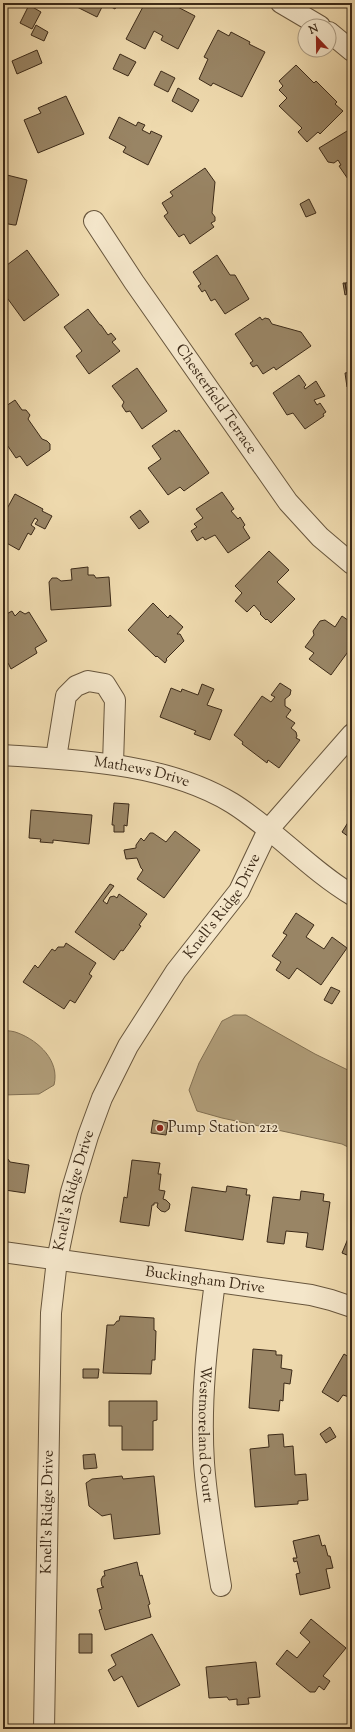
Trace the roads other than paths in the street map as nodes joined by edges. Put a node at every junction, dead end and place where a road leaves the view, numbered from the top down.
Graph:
1 (281, 3) edge
2 (306, 18) edge
3 (337, 39) edge
4 (352, 51) edge
5 (94, 221) dead end
6 (352, 564) edge
7 (352, 734) edge
8 (3, 755) edge
9 (56, 758) junction
10 (113, 764) junction
11 (268, 830) junction
12 (352, 895) edge
13 (3, 1252) edge
14 (57, 1260) junction
15 (215, 1282) junction
16 (352, 1307) edge
17 (221, 1586) dead end
18 (44, 1729) edge

1 - 2 street
3 - 4 street
5 - 6 street, Chesterfield Terrace
7 - 11 street, Knell's Ridge Drive
8 - 9 street, Mathews Drive
9 - 10 street, Mathews Drive
9 - 10 street
10 - 11 street, Mathews Drive
11 - 12 street, Mathews Drive
11 - 14 street, Knell's Ridge Drive
13 - 14 street, Buckingham Drive
14 - 15 street, Buckingham Drive
14 - 18 street, Knell's Ridge Drive
15 - 16 street, Buckingham Drive
15 - 17 street, Westmoreland Court

